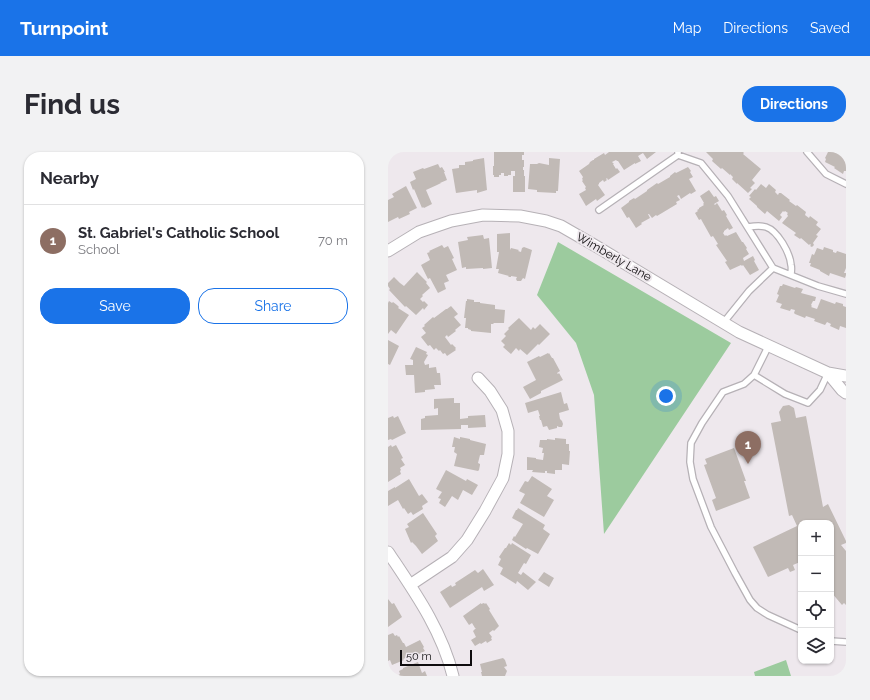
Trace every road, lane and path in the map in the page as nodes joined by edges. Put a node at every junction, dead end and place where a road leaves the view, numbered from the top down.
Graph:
1 (807, 152) edge
2 (678, 153) edge
3 (846, 184) edge
4 (600, 210) dead end
5 (748, 227) junction
6 (388, 251) edge
7 (773, 268) junction
8 (791, 275) junction
9 (846, 294) edge
10 (724, 322) junction
11 (769, 345) junction
12 (828, 373) junction
13 (754, 375) junction
14 (846, 376) edge
15 (478, 378) dead end
16 (846, 393) edge
17 (388, 552) edge
18 (410, 585) junction
19 (798, 629) edge
20 (834, 641) edge
21 (846, 642) edge
22 (454, 676) edge

1 - 3 lane
2 - 4 lane
2 - 5 lane
5 - 7 lane
5 - 8 lane
6 - 10 street, Wimberly Lane
7 - 8 lane
7 - 10 lane
8 - 9 lane
10 - 11 street, Wimberly Lane
11 - 12 street, Wimberly Lane
11 - 13 lane
12 - 13 lane
12 - 14 street, Wimberly Lane
12 - 16 street, Wimberly Lane
13 - 19 lane
15 - 18 street
17 - 18 street
18 - 22 street
20 - 21 lane

